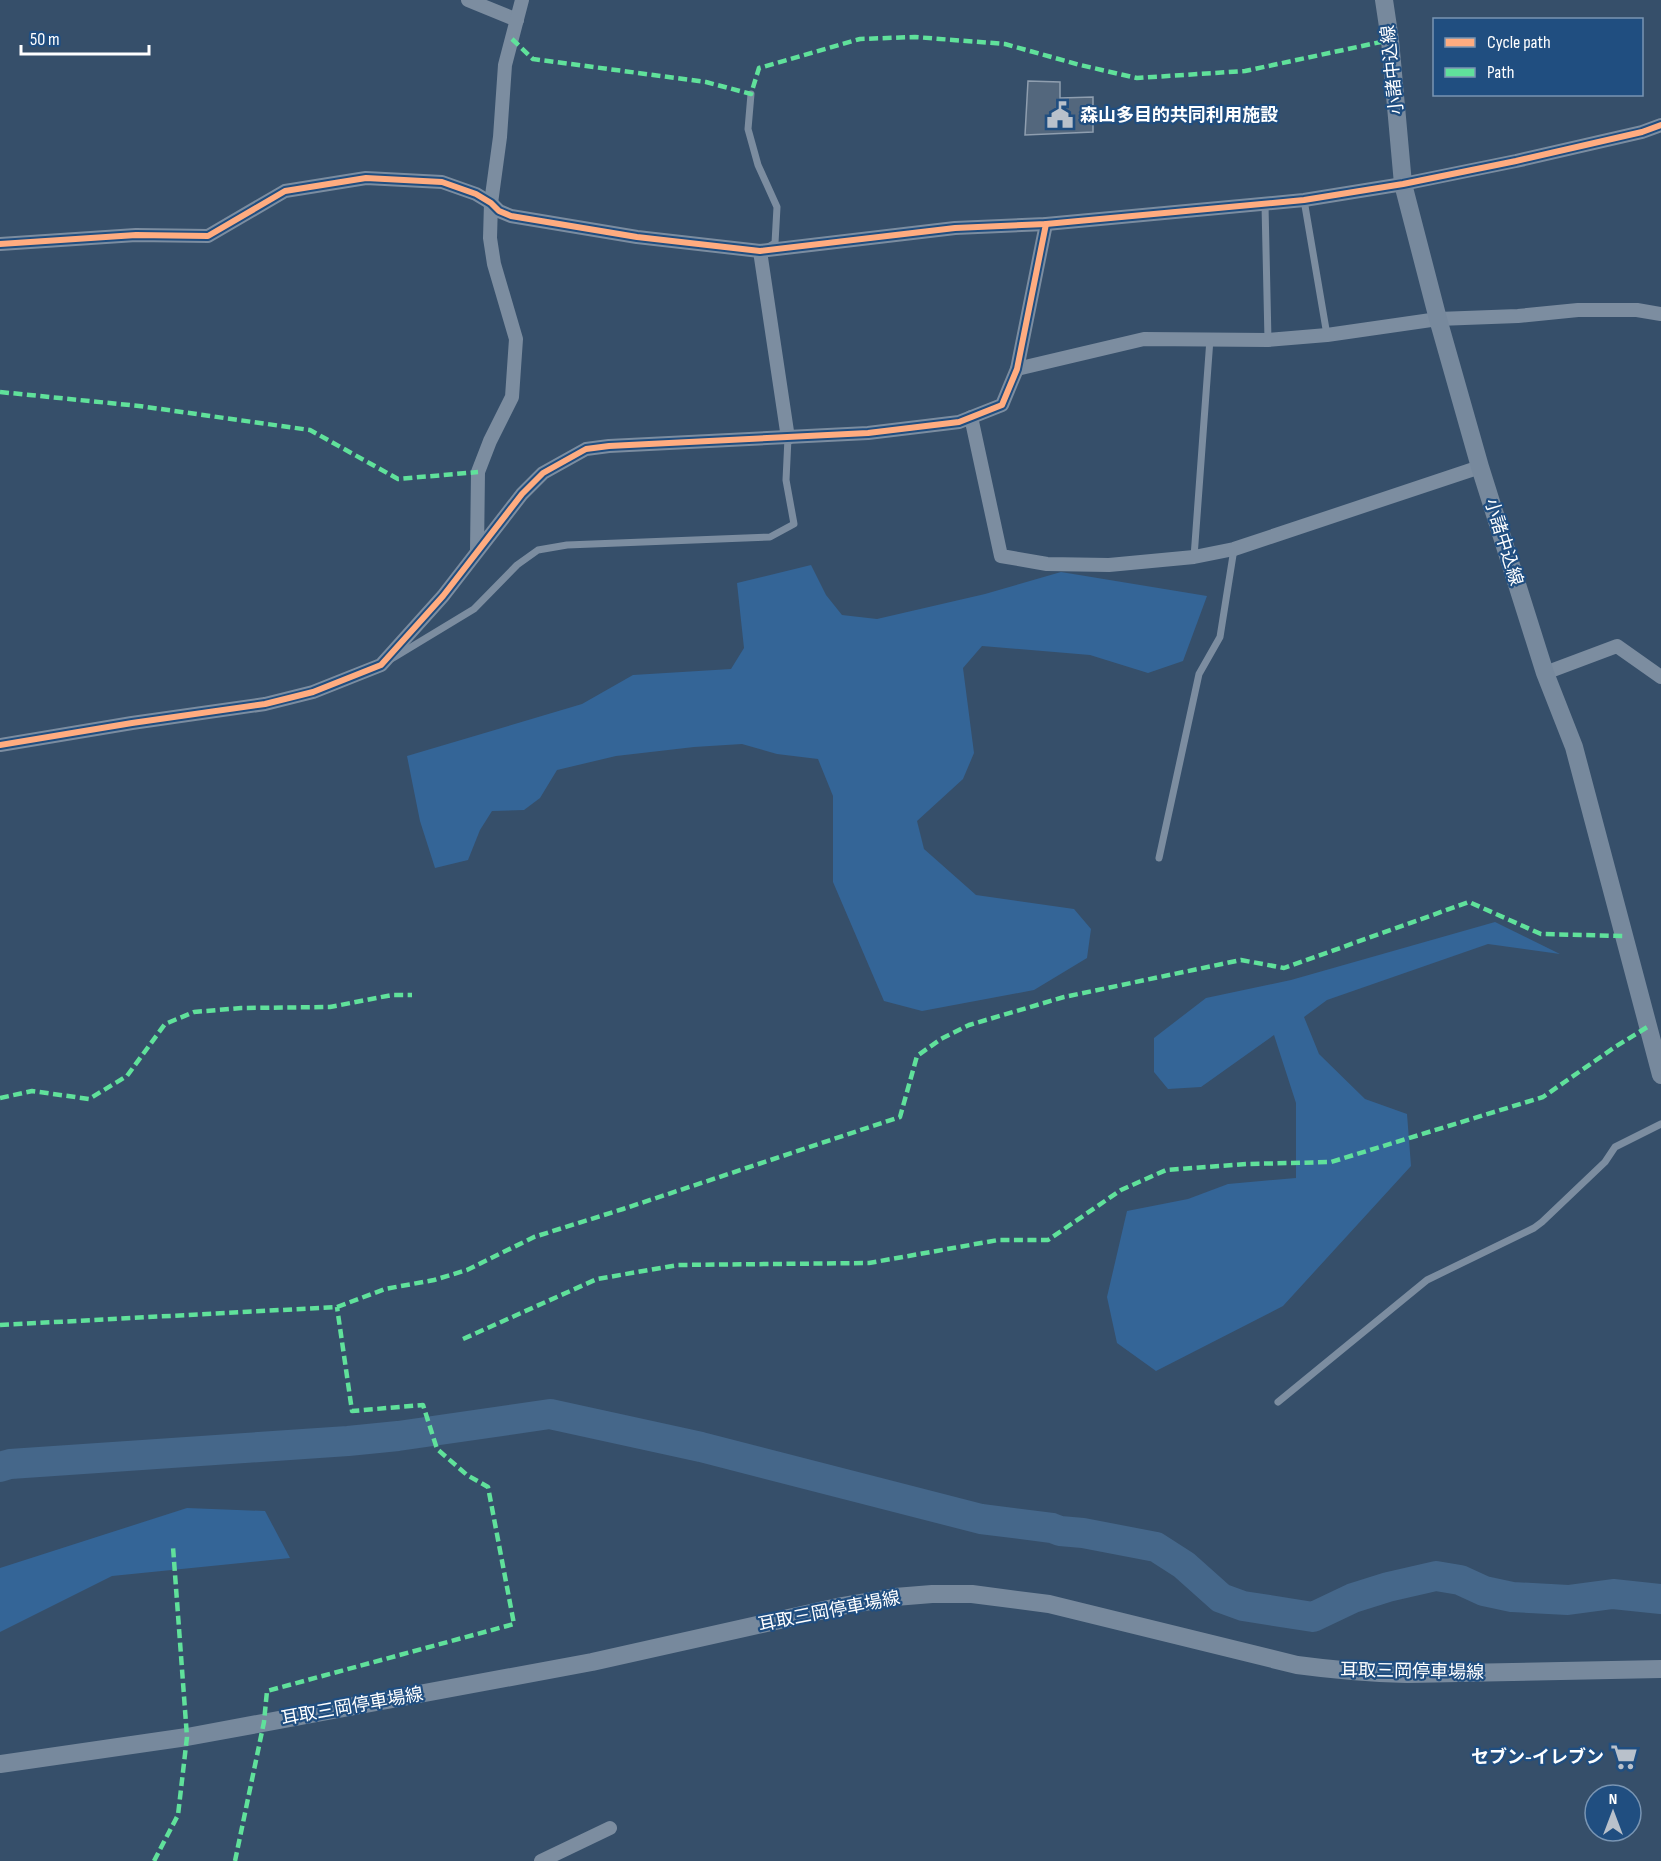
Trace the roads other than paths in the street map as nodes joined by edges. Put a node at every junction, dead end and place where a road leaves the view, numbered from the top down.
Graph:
1 (468, 0) edge
2 (522, 0) edge
3 (1384, 0) edge
4 (517, 20) junction
5 (751, 94) dead end
6 (1661, 125) edge
7 (1403, 184) junction
8 (1304, 200) junction
9 (491, 203) junction
10 (1265, 205) junction
11 (1046, 224) junction
12 (0, 244) edge
13 (759, 251) junction
14 (1661, 314) edge
15 (1438, 319) junction
16 (1327, 334) junction
17 (1210, 339) junction
18 (1268, 340) junction
19 (1017, 369) junction
20 (970, 417) junction
21 (788, 438) junction
22 (1480, 467) junction
23 (1234, 549) junction
24 (477, 551) junction
25 (1194, 557) junction
26 (381, 665) junction
27 (1545, 673) junction
28 (1661, 677) edge
29 (0, 745) edge
30 (1159, 858) dead end
31 (1661, 1075) edge
32 (1661, 1124) edge
33 (1278, 1402) dead end
34 (1661, 1669) edge
35 (0, 1764) edge
36 (610, 1828) dead end
37 (541, 1861) edge

1 - 4 street
2 - 4 street
3 - 7 main road, 小諸中込線
4 - 9 street
5 - 13 lane
6 - 7 street
7 - 8 street
7 - 15 main road, 小諸中込線
8 - 10 street
8 - 16 lane
9 - 12 street
9 - 13 street
9 - 24 street
10 - 11 street
10 - 18 lane
11 - 13 street
11 - 19 street
13 - 21 street
14 - 15 street
15 - 16 street
15 - 22 main road, 小諸中込線
16 - 18 street
17 - 18 street
17 - 19 street
17 - 25 lane
19 - 20 street
20 - 21 street
20 - 25 street
21 - 24 street
21 - 26 lane
22 - 23 street
22 - 27 main road, 小諸中込線
23 - 25 street
23 - 30 lane
24 - 26 street
26 - 29 street
27 - 28 street
27 - 31 main road, 小諸中込線
32 - 33 lane
34 - 35 main road, 耳取三岡停車場線
36 - 37 street

